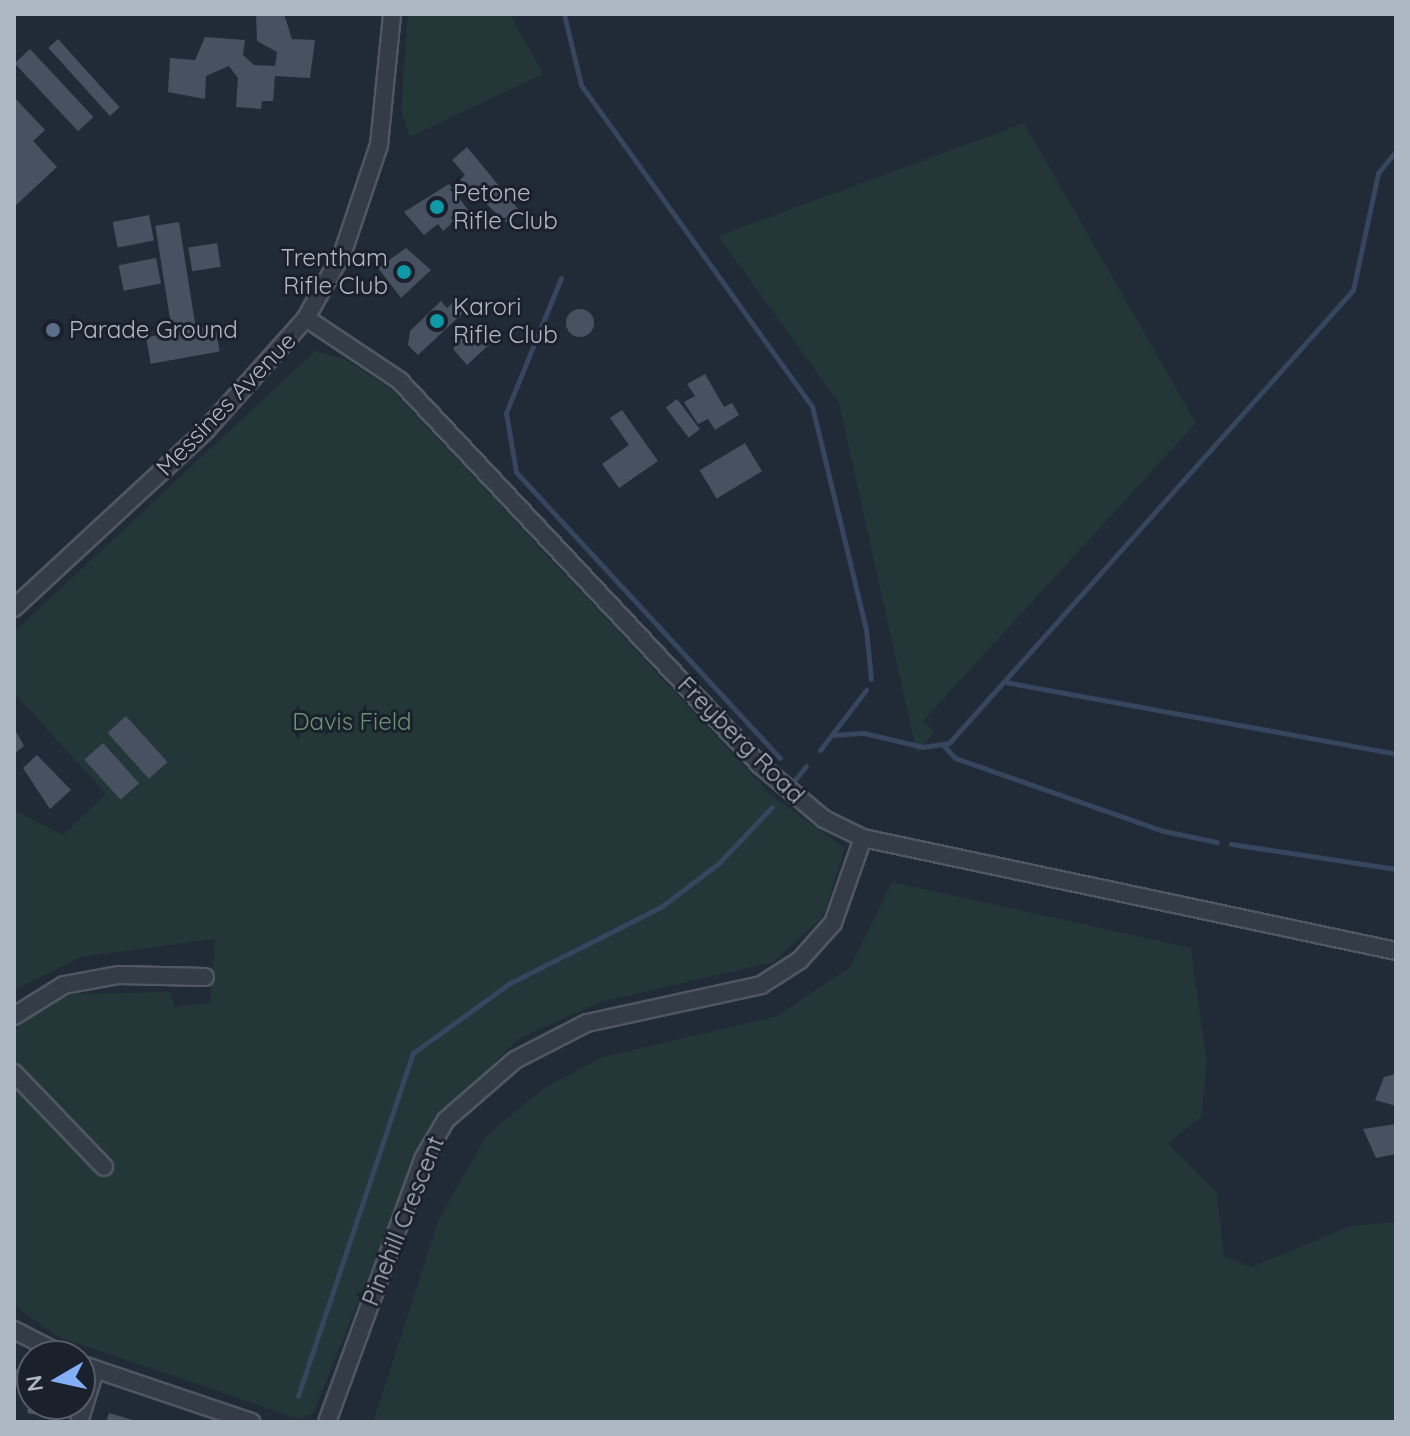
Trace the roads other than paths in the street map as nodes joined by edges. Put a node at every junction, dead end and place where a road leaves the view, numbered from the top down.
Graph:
1 (392, 14) edge
2 (306, 318) junction
3 (14, 608) edge
4 (863, 838) junction
5 (1396, 951) edge
6 (205, 977) dead end
7 (14, 1016) edge
8 (14, 1073) edge
9 (104, 1167) dead end
10 (14, 1330) edge
11 (34, 1340) edge
12 (96, 1371) edge
13 (251, 1422) edge
14 (327, 1422) edge

1 - 2 street, Messines Avenue
2 - 3 street, Messines Avenue
2 - 4 street, Freyberg Road
4 - 5 street, Freyberg Road
4 - 14 street, Pinehill Crescent
6 - 7 street
8 - 9 street
10 - 11 street
12 - 13 street

